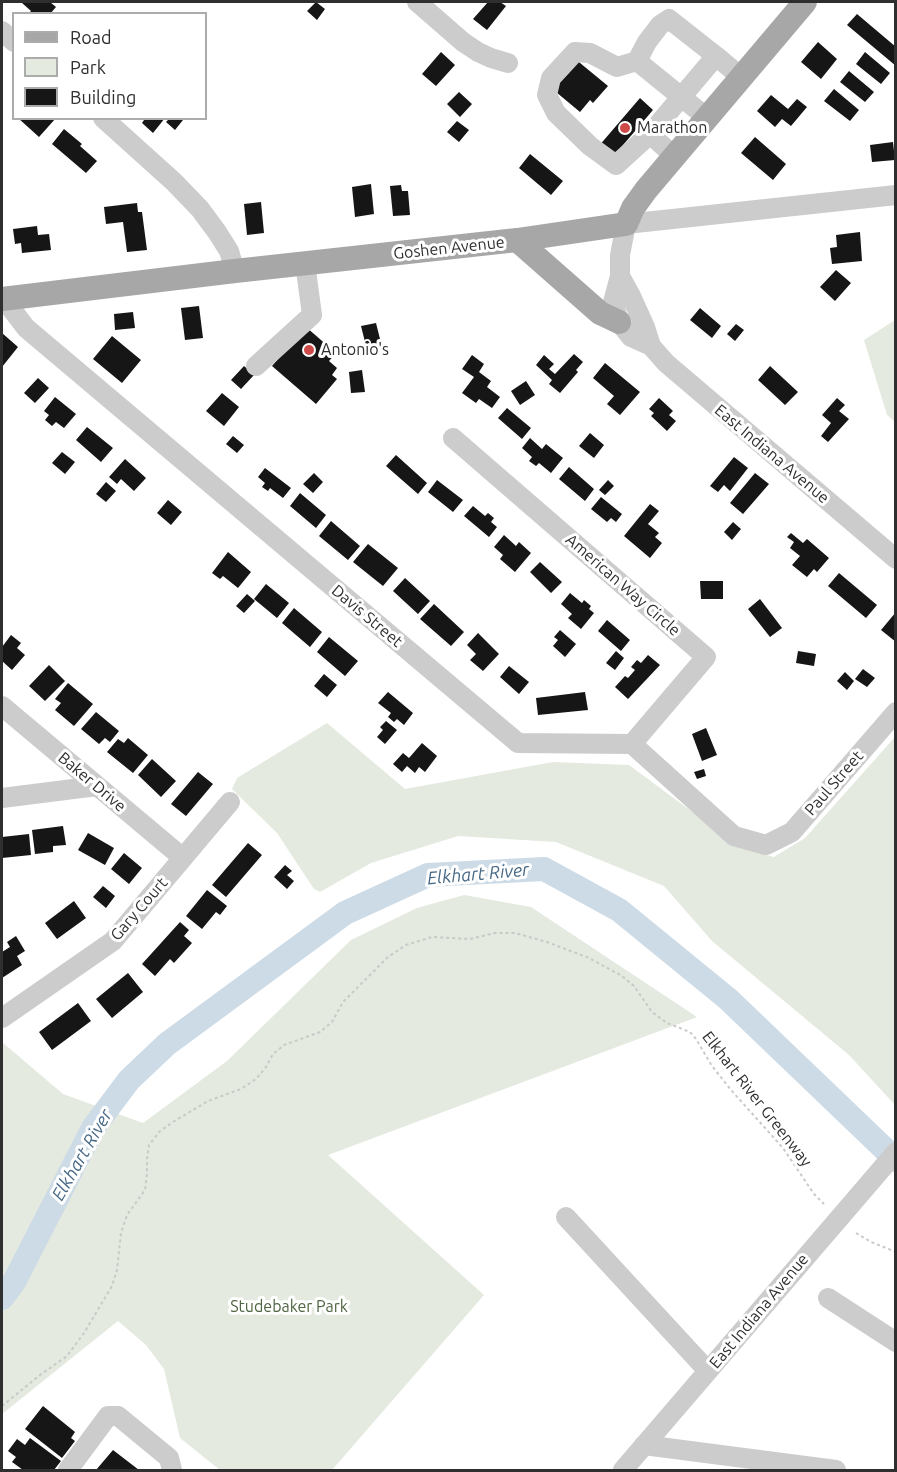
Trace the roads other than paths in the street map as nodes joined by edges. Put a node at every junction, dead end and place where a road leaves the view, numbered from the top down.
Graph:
1 (417, 2) edge
2 (802, 3) edge
3 (716, 56) junction
4 (637, 61) junction
5 (508, 63) dead end
6 (741, 77) junction
7 (682, 96) junction
8 (706, 117) junction
9 (105, 120) edge
10 (650, 134) junction
11 (674, 156) junction
12 (896, 195) edge
13 (626, 224) junction
14 (517, 240) junction
15 (305, 263) junction
16 (235, 271) junction
17 (620, 276) junction
18 (3, 299) edge
19 (619, 322) junction
20 (651, 346) junction
21 (256, 366) dead end
22 (453, 438) dead end
23 (896, 559) edge
24 (2, 706) edge
25 (896, 712) edge
26 (632, 744) junction
27 (97, 786) junction
28 (2, 798) edge
29 (230, 802) dead end
30 (183, 858) junction
31 (2, 1018) edge
32 (896, 1152) edge
33 (566, 1217) dead end
34 (828, 1298) dead end
35 (896, 1342) edge
36 (708, 1371) junction
37 (644, 1445) junction
38 (68, 1470) edge
39 (172, 1470) edge
40 (623, 1470) edge
41 (836, 1470) edge

1 - 5 street
2 - 6 main road
3 - 4 street
3 - 6 street
3 - 7 street
4 - 7 street
4 - 10 street
6 - 8 main road
7 - 8 street
7 - 10 street
8 - 11 main road
9 - 16 street
10 - 11 street
11 - 13 main road
12 - 13 street, Goshen Avenue
13 - 14 main road, Goshen Avenue
13 - 17 street
14 - 15 main road, Goshen Avenue
14 - 19 main road
15 - 16 main road, Goshen Avenue
15 - 21 street
16 - 18 main road, Goshen Avenue
17 - 19 street
17 - 20 street, East Indiana Avenue
18 - 26 street, Davis Street
19 - 20 street, East Indiana Avenue
20 - 23 street, East Indiana Avenue
22 - 26 street, American Way Circle
24 - 27 street, Baker Drive
25 - 26 street, Paul Street
27 - 28 street
27 - 30 street, Baker Drive
29 - 30 street, Gary Court
30 - 31 street, Gary Court
32 - 36 street, East Indiana Avenue
33 - 36 street
34 - 35 street
36 - 37 street, East Indiana Avenue
37 - 40 street, East Indiana Avenue
37 - 41 street
38 - 39 street

